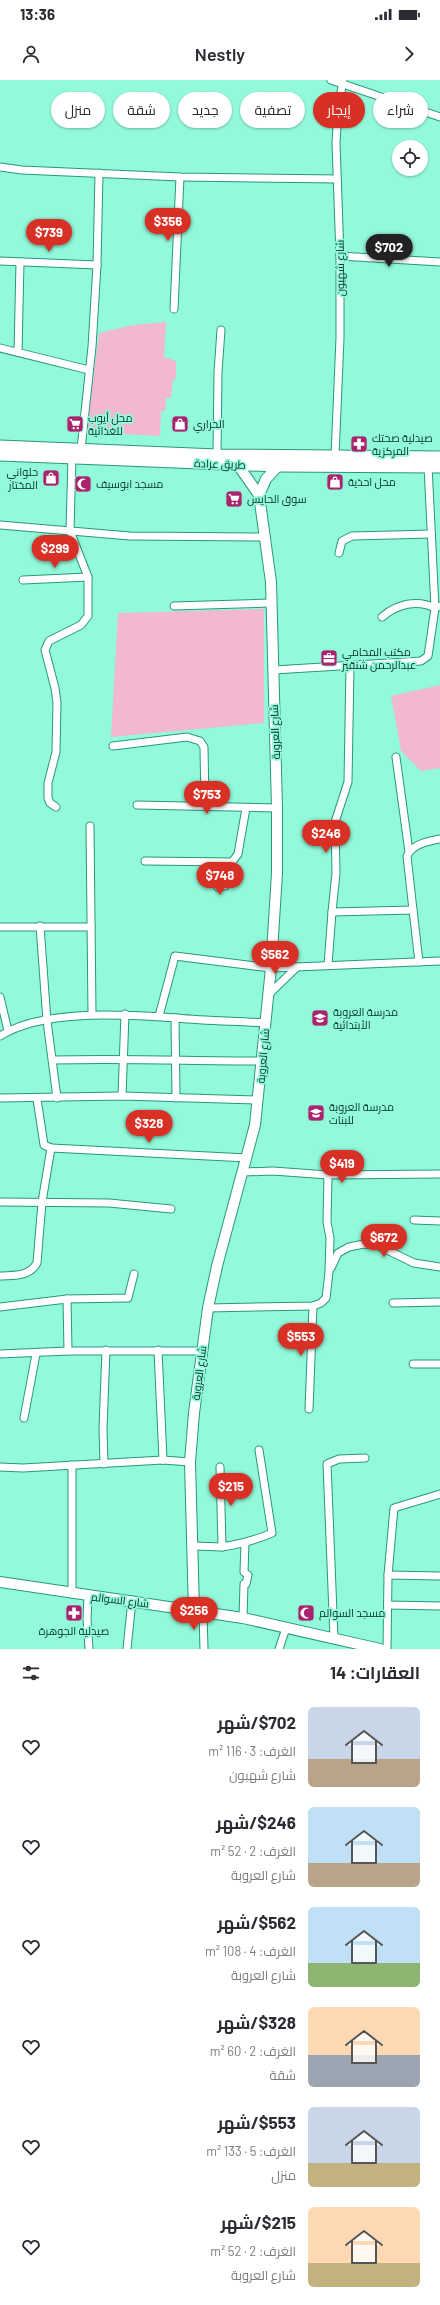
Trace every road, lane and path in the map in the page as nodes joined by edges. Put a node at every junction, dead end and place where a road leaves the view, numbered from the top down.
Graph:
1 (331, 80) edge
2 (343, 82) edge
3 (440, 118) edge
4 (0, 167) edge
5 (99, 173) junction
6 (180, 177) junction
7 (337, 180) junction
8 (340, 256) junction
9 (0, 261) edge
10 (20, 262) junction
11 (440, 262) edge
12 (97, 266) junction
13 (174, 308) dead end
14 (221, 330) dead end
15 (0, 348) edge
16 (18, 352) junction
17 (88, 370) junction
18 (0, 446) edge
19 (81, 449) junction
20 (0, 455) edge
21 (217, 455) junction
22 (335, 456) junction
23 (72, 457) junction
24 (440, 457) edge
25 (238, 465) junction
26 (278, 466) junction
27 (428, 466) junction
28 (440, 467) edge
29 (259, 495) junction
30 (0, 525) edge
31 (70, 531) junction
32 (431, 534) junction
33 (266, 537) junction
34 (339, 553) dead end
35 (437, 571) edge
36 (88, 577) junction
37 (24, 580) dead end
38 (271, 603) junction
39 (174, 606) dead end
40 (438, 607) edge
41 (382, 617) dead end
42 (350, 666) junction
43 (274, 670) junction
44 (113, 746) dead end
45 (396, 757) dead end
46 (136, 805) dead end
47 (205, 805) junction
48 (56, 807) dead end
49 (246, 808) junction
50 (277, 808) junction
51 (90, 826) dead end
52 (440, 839) edge
53 (409, 852) junction
54 (145, 861) dead end
55 (213, 862) junction
56 (232, 862) junction
57 (414, 910) junction
58 (332, 912) junction
59 (40, 926) junction
60 (0, 927) edge
61 (91, 927) junction
62 (440, 961) edge
63 (420, 962) junction
64 (328, 965) junction
65 (271, 968) junction
66 (296, 968) junction
67 (268, 995) junction
68 (0, 997) edge
69 (92, 1014) junction
70 (125, 1014) junction
71 (159, 1016) junction
72 (175, 1018) junction
73 (47, 1021) junction
74 (266, 1023) junction
75 (8, 1030) junction
76 (0, 1036) edge
77 (122, 1058) junction
78 (53, 1060) junction
79 (175, 1061) junction
80 (262, 1061) junction
81 (122, 1096) junction
82 (0, 1098) edge
83 (57, 1098) junction
84 (176, 1098) junction
85 (37, 1099) junction
86 (258, 1100) junction
87 (51, 1148) junction
88 (247, 1158) junction
89 (243, 1172) junction
90 (440, 1174) edge
91 (328, 1175) junction
92 (0, 1202) edge
93 (42, 1202) junction
94 (171, 1209) dead end
95 (414, 1220) dead end
96 (440, 1221) edge
97 (440, 1267) edge
98 (329, 1272) junction
99 (134, 1274) dead end
100 (0, 1276) edge
101 (67, 1299) junction
102 (440, 1302) edge
103 (393, 1303) dead end
104 (313, 1306) junction
105 (0, 1307) edge
106 (208, 1308) junction
107 (106, 1350) junction
108 (158, 1350) junction
109 (68, 1351) junction
110 (202, 1351) junction
111 (0, 1354) edge
112 (36, 1354) junction
113 (413, 1364) dead end
114 (440, 1364) edge
115 (309, 1409) dead end
116 (24, 1418) dead end
117 (259, 1450) dead end
118 (365, 1458) dead end
119 (162, 1460) junction
120 (190, 1462) junction
121 (104, 1464) junction
122 (72, 1466) junction
123 (0, 1467) edge
124 (220, 1467) dead end
125 (440, 1494) edge
126 (245, 1543) junction
127 (194, 1546) junction
128 (222, 1547) junction
129 (388, 1575) junction
130 (440, 1576) edge
131 (0, 1582) edge
132 (72, 1593) junction
133 (88, 1596) junction
134 (132, 1600) junction
135 (388, 1605) junction
136 (440, 1606) edge
137 (199, 1611) junction
138 (243, 1618) junction
139 (286, 1628) junction
140 (334, 1638) junction
141 (348, 1645) edge
142 (89, 1649) edge
143 (127, 1649) edge
144 (204, 1649) edge
145 (279, 1649) edge
146 (380, 1649) edge
147 (387, 1649) edge

1 - 2 street
2 - 3 street
2 - 7 street, شارع شهبون
4 - 5 street
5 - 6 street
5 - 12 street
6 - 7 street
6 - 13 street
7 - 8 street, شارع شهبون
8 - 11 street
8 - 22 street, شارع شهبون
9 - 10 street
10 - 12 street
10 - 16 street
12 - 17 street
14 - 21 street
15 - 16 street
16 - 17 street
17 - 19 street
18 - 19 main road, طريق عرادة
19 - 21 main road, طريق عرادة
20 - 23 main road, طريق عرادة
21 - 22 main road, طريق عرادة
22 - 24 main road, طريق عرادة
23 - 25 main road, طريق عرادة
23 - 31 street
25 - 26 main road, طريق عرادة
25 - 29 street, شارع العروبة
26 - 27 main road, طريق عرادة
26 - 29 street
27 - 28 main road, طريق عرادة
27 - 32 street
29 - 33 street, شارع العروبة
30 - 31 street
31 - 33 street
31 - 36 street
32 - 34 street
32 - 35 street
33 - 38 street, شارع العروبة
35 - 40 street
36 - 37 street
36 - 48 street
38 - 39 street
38 - 43 street, شارع العروبة
40 - 41 street
40 - 42 street
42 - 43 street
42 - 58 street
43 - 50 street, شارع العروبة
44 - 47 street
45 - 53 street
46 - 47 street
47 - 49 street
49 - 50 street
49 - 56 street
50 - 65 street, شارع العروبة
51 - 61 street
52 - 53 street
53 - 57 street
54 - 55 street
55 - 56 street
55 - 56 street
57 - 58 street
57 - 63 street
58 - 64 street
59 - 60 street
59 - 61 street
59 - 73 street
61 - 69 street
62 - 63 street
63 - 64 street
64 - 66 street
65 - 66 street
65 - 67 street, شارع العروبة
65 - 71 street
66 - 67 street
67 - 74 street, شارع العروبة
68 - 75 street
69 - 70 street
69 - 73 street
70 - 71 street
70 - 77 street
71 - 72 street
72 - 74 street
72 - 79 street
73 - 75 street
73 - 78 street
74 - 80 street, شارع العروبة
75 - 76 street
77 - 78 street
77 - 79 street
77 - 81 street
78 - 83 street
79 - 80 street
79 - 84 street
80 - 86 street, شارع العروبة
81 - 83 street
81 - 84 street
82 - 85 street
83 - 85 street
84 - 86 street
85 - 87 street
86 - 88 street, شارع العروبة
87 - 88 street
87 - 93 street
88 - 89 street, شارع العروبة
89 - 91 street
89 - 106 street, شارع العروبة
90 - 91 street
91 - 98 street
92 - 93 street
93 - 94 street
93 - 100 street
95 - 96 street
97 - 98 street
98 - 104 street
99 - 101 street
101 - 105 street
101 - 109 street
102 - 103 street
104 - 106 street
104 - 115 street
106 - 110 street, شارع العروبة
107 - 108 street
107 - 109 street
107 - 121 street
108 - 110 street
108 - 119 street
109 - 112 street
110 - 120 street, شارع العروبة
111 - 112 street
112 - 116 street
113 - 114 street
117 - 126 street
118 - 140 street
119 - 120 street
119 - 121 street
120 - 127 street, شارع العروبة
121 - 122 street
122 - 123 street
122 - 132 street
124 - 128 street
125 - 129 street
126 - 128 street
126 - 138 street
127 - 128 street
127 - 137 street, شارع العروبة
129 - 130 street
129 - 135 street
131 - 132 street, شارع السوالم
132 - 133 street, شارع السوالم
133 - 134 street, شارع السوالم
133 - 142 street
134 - 137 street, شارع السوالم
134 - 143 street
135 - 136 street
135 - 147 street
137 - 138 street, شارع السوالم
137 - 144 street
138 - 139 street, شارع السوالم
139 - 140 street, شارع السوالم
139 - 145 street
140 - 141 street, شارع السوالم
141 - 146 street, شارع السوالم

